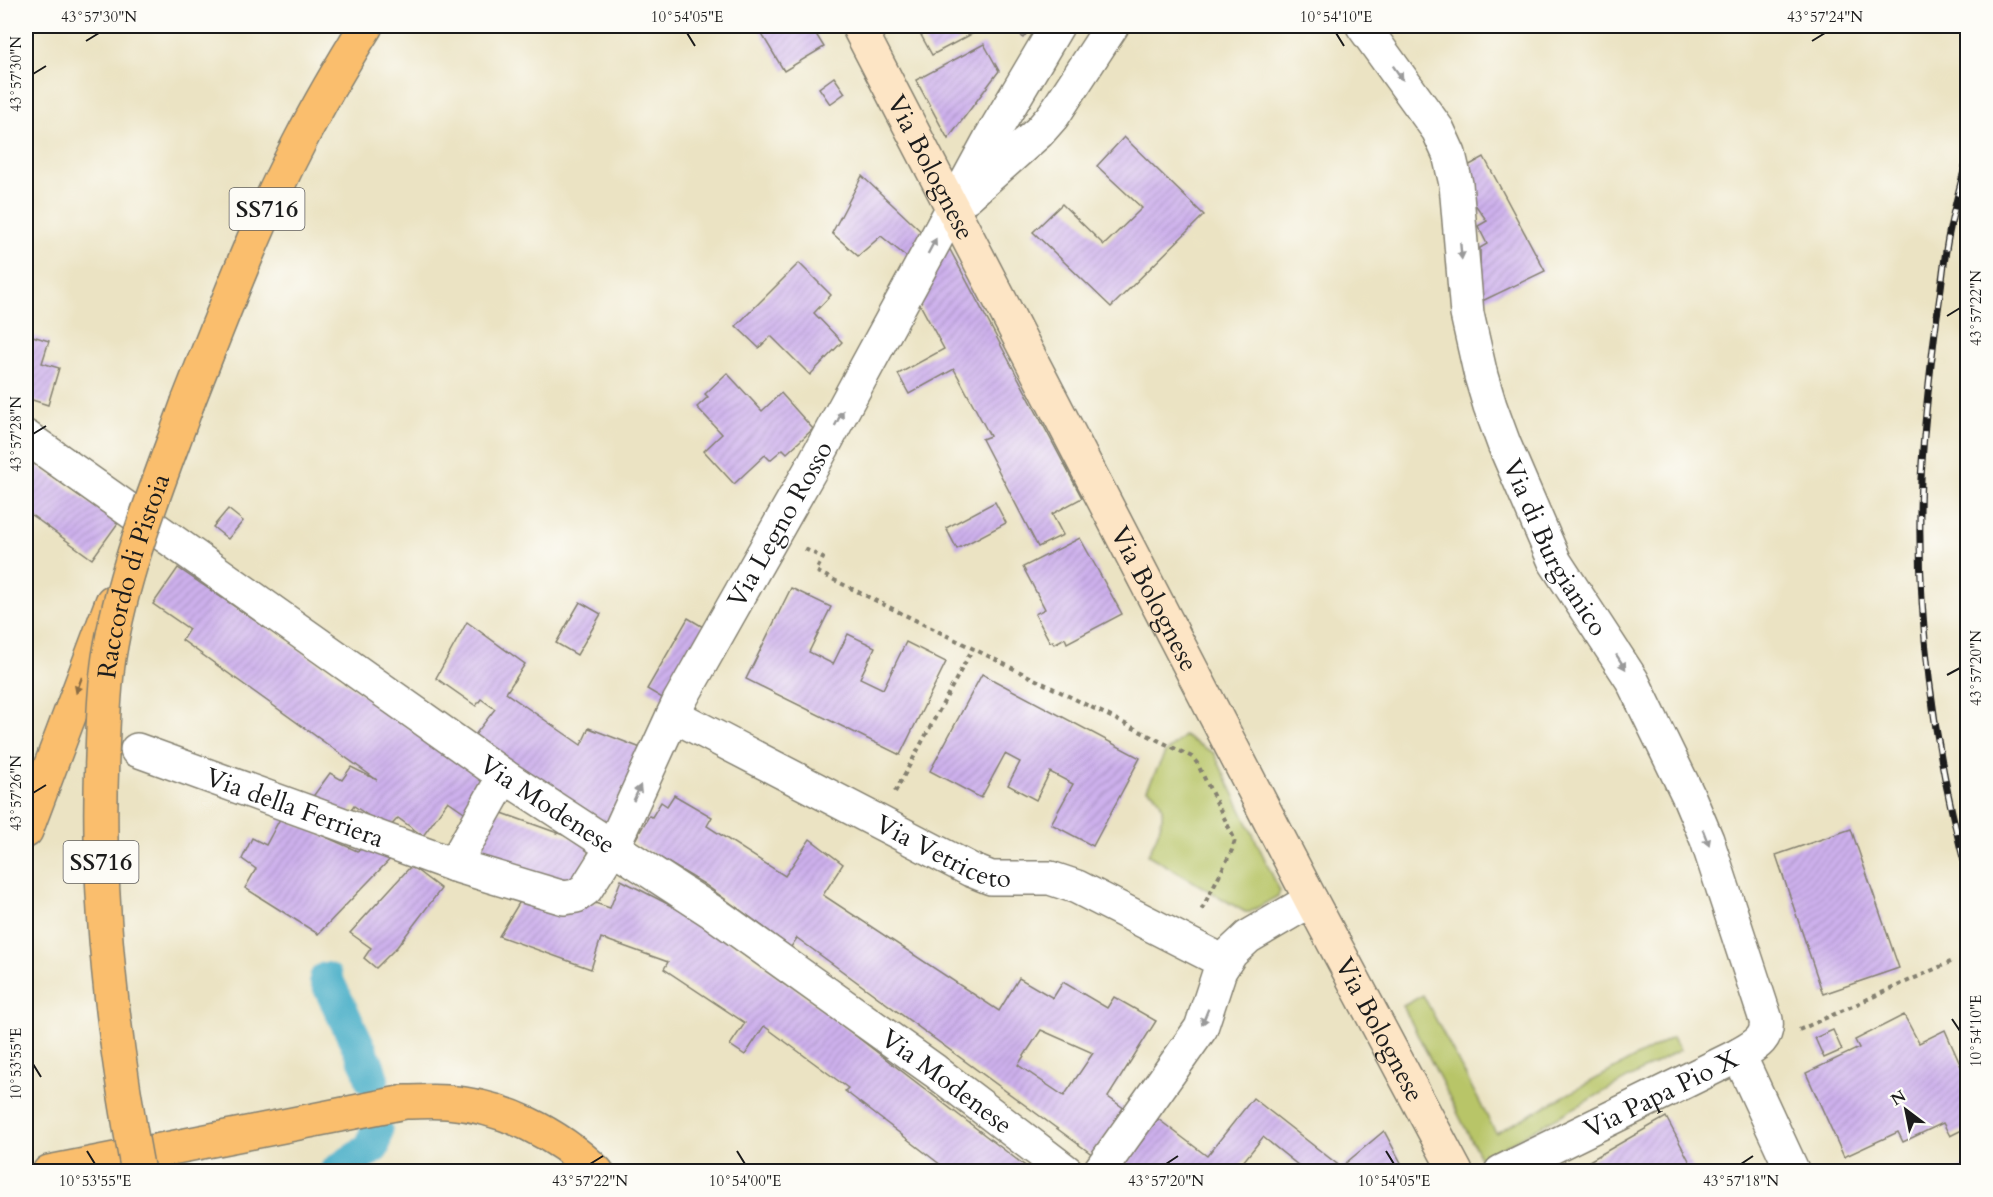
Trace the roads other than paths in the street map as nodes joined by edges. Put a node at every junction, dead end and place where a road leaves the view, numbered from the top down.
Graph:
1 (366, 26) edge
2 (858, 26) edge
3 (1057, 26) edge
4 (1112, 26) edge
5 (1363, 26) edge
6 (953, 206) junction
7 (26, 437) edge
8 (134, 554) junction
9 (673, 715) junction
10 (137, 750) dead end
11 (504, 776) junction
12 (26, 831) edge
13 (613, 846) junction
14 (454, 865) junction
15 (1311, 900) junction
16 (1224, 962) junction
17 (1750, 1047) junction
18 (49, 1172) edge
19 (138, 1172) edge
20 (597, 1172) edge
21 (1067, 1172) edge
22 (1099, 1172) edge
23 (1456, 1172) edge
24 (1502, 1172) edge
25 (1793, 1172) edge

1 - 8 main road, Raccordo di Pistoia / SS716, bridge
2 - 6 main road, Via Bolognese
3 - 6 street, Via Legno Rosso
4 - 6 street
5 -> 17 street, Via di Burgianico
9 -> 6 street, Via Legno Rosso
6 - 15 main road, Via Bolognese
7 - 11 street, Via Modenese
8 -> 12 main road, bridge
8 - 19 main road, Raccordo di Pistoia / SS716, bridge
13 -> 9 street, Via Legno Rosso
9 - 16 street, Via Vetriceto
10 - 14 street, Via della Ferriera
11 - 13 street, Via Modenese
11 - 14 street
13 - 14 street, Via della Ferriera
13 - 21 street, Via Modenese
15 - 16 street
15 - 23 main road, Via Bolognese
16 -> 22 street
17 - 24 street, Via Papa Pio X
17 - 25 street, Via Papa Pio X
18 - 20 main road

